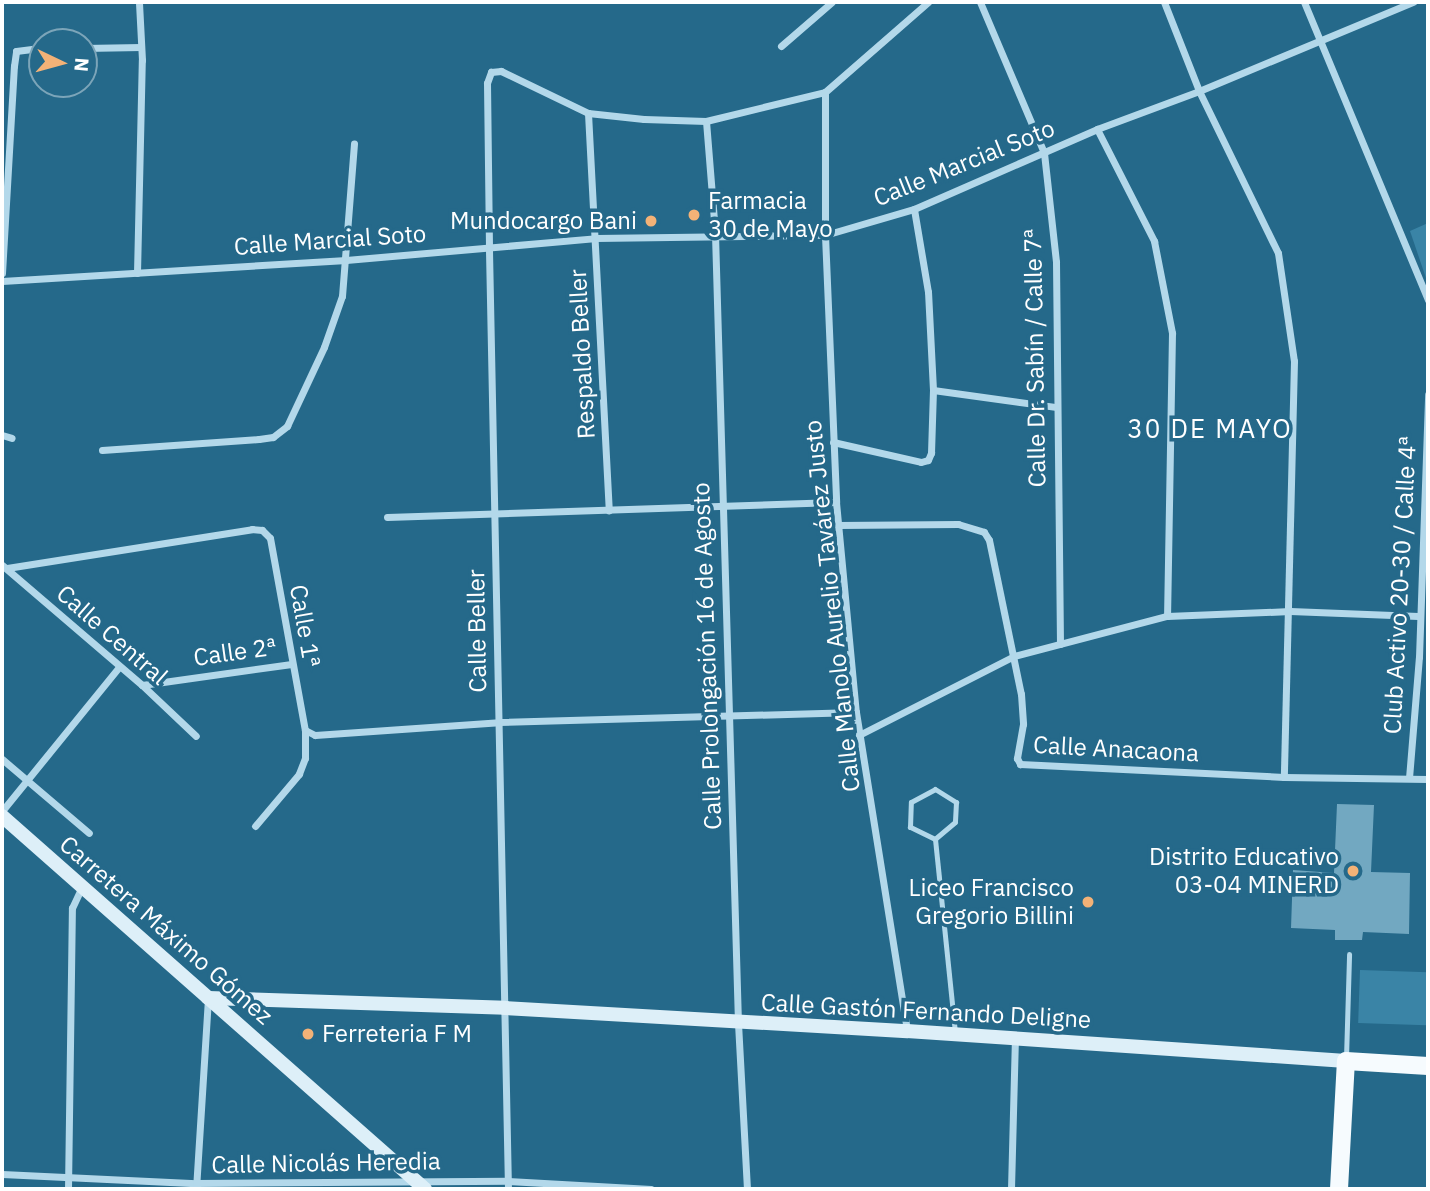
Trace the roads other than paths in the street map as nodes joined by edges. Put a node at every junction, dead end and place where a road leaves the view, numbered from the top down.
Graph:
1 (139, 2) edge
2 (832, 2) edge
3 (928, 2) edge
4 (980, 2) edge
5 (1164, 2) edge
6 (1304, 2) edge
7 (1413, 2) edge
8 (1320, 41) junction
9 (781, 46) dead end
10 (141, 47) junction
11 (98, 48) edge
12 (28, 50) edge
13 (1199, 91) junction
14 (825, 92) junction
15 (589, 113) junction
16 (706, 121) junction
17 (1097, 129) junction
18 (354, 143) dead end
19 (1044, 153) junction
20 (914, 209) junction
21 (715, 234) junction
22 (825, 235) junction
23 (596, 238) junction
24 (489, 247) junction
25 (346, 260) junction
26 (2, 273) edge
27 (137, 273) junction
28 (2, 281) edge
29 (1428, 300) edge
30 (933, 390) junction
31 (1428, 394) edge
32 (1055, 407) junction
33 (2, 435) edge
34 (12, 438) dead end
35 (833, 442) junction
36 (102, 450) dead end
37 (836, 502) junction
38 (722, 506) junction
39 (609, 510) junction
40 (494, 514) junction
41 (387, 517) dead end
42 (838, 525) junction
43 (4, 567) edge
44 (1290, 611) junction
45 (1167, 616) junction
46 (1418, 616) junction
47 (1060, 643) junction
48 (1014, 656) junction
49 (1419, 657) junction
50 (1428, 658) edge
51 (292, 664) junction
52 (119, 667) junction
53 (142, 685) junction
54 (856, 712) junction
55 (729, 716) junction
56 (499, 722) junction
57 (305, 730) junction
58 (859, 735) junction
59 (196, 736) dead end
60 (2, 759) edge
61 (1284, 777) junction
62 (1409, 778) junction
63 (1428, 779) edge
64 (26, 781) junction
65 (2, 814) edge
66 (255, 826) dead end
67 (89, 833) dead end
68 (935, 839) junction
69 (82, 887) junction
70 (1349, 954) dead end
71 (208, 998) junction
72 (505, 1008) junction
73 (738, 1023) junction
74 (907, 1031) junction
75 (955, 1034) junction
76 (1015, 1037) junction
77 (1346, 1061) junction
78 (1428, 1066) edge
79 (2, 1174) edge
80 (68, 1178) junction
81 (421, 1185) edge
82 (508, 1185) edge
83 (196, 1186) edge
84 (68, 1189) edge
85 (651, 1189) edge
86 (747, 1189) edge
87 (1011, 1189) edge
88 (1339, 1189) edge

1 - 10 street
2 - 9 street
3 - 14 street
4 - 19 street, Calle Dr. Sabín / Calle 7ª
5 - 13 street
6 - 8 street
7 - 8 street, Calle Marcial Soto
8 - 13 street, Calle Marcial Soto
8 - 29 street
10 - 11 street
10 - 27 street
12 - 26 street
13 - 17 street, Calle Marcial Soto
13 - 44 street
14 - 16 street
14 - 22 street, Calle Manolo Aurelio Tavárez Justo
15 - 16 street
15 - 23 street, Respaldo Beller
15 - 24 street, Calle Beller
16 - 21 street, Calle Prolongación 16 de Agosto
17 - 19 street, Calle Marcial Soto
17 - 45 street
18 - 25 street
19 - 20 street, Calle Marcial Soto
19 - 32 street, Calle Dr. Sabín / Calle 7ª
20 - 22 street, Calle Marcial Soto
20 - 30 street
21 - 22 street, Calle Marcial Soto
21 - 23 street, Calle Marcial Soto
21 - 38 street, Calle Prolongación 16 de Agosto
22 - 35 street, Calle Manolo Aurelio Tavárez Justo
23 - 24 street, Calle Marcial Soto
23 - 39 street, Respaldo Beller
24 - 25 street, Calle Marcial Soto
24 - 40 street, Calle Beller
25 - 27 street, Calle Marcial Soto
25 - 36 street
27 - 28 street, Calle Marcial Soto
30 - 32 street
30 - 35 street
31 - 46 street, Club Activo 20-30 / Calle 4ª
32 - 47 street, Calle Dr. Sabín / Calle 7ª
33 - 34 street
35 - 37 street, Calle Manolo Aurelio Tavárez Justo
37 - 38 street
37 - 42 street, Calle Manolo Aurelio Tavárez Justo
38 - 39 street
38 - 55 street, Calle Prolongación 16 de Agosto
39 - 40 street
40 - 41 street
40 - 56 street, Calle Beller
42 - 48 street, Calle Anacaona
42 - 54 street, Calle Manolo Aurelio Tavárez Justo
43 - 51 street, Calle 1ª
43 - 52 street, Calle Central
44 - 45 street
44 - 46 street
44 - 61 street
45 - 47 street
46 - 49 street, Club Activo 20-30 / Calle 4ª
47 - 48 street
48 - 58 street
48 - 61 street, Calle Anacaona
49 - 50 street
49 - 62 street, Club Activo 20-30 / Calle 4ª
51 - 53 street, Calle 2ª
51 - 57 street, Calle 1ª
52 - 53 street, Calle Central
52 - 64 street
53 - 59 street, Calle Central
54 - 55 street
54 - 58 street, Calle Manolo Aurelio Tavárez Justo
55 - 56 street
55 - 73 street, Calle Prolongación 16 de Agosto
56 - 57 street
56 - 72 street, Calle Beller
57 - 66 street, Calle 1ª
58 - 74 street, Calle Manolo Aurelio Tavárez Justo
60 - 64 street
61 - 62 street, Calle Anacaona
62 - 63 street, Calle Anacaona
64 - 65 street
64 - 67 street
65 - 69 street, Carretera Máximo Gómez
68 - 68 lane
68 - 75 lane
69 - 71 street, Carretera Máximo Gómez
69 - 80 street
70 - 77 lane
71 - 72 street, Calle Gastón Fernando Deligne
71 - 81 street, Carretera Máximo Gómez
71 - 83 street
72 - 73 street, Calle Gastón Fernando Deligne
72 - 82 street, Calle Beller
73 - 74 street, Calle Gastón Fernando Deligne
73 - 86 street, Calle Prolongación 16 de Agosto
74 - 75 street, Calle Gastón Fernando Deligne
75 - 76 street, Calle Gastón Fernando Deligne
76 - 77 street, Calle Gastón Fernando Deligne
76 - 87 street
77 - 78 main road
77 - 88 main road
79 - 80 street, Calle Nicolás Heredia
80 - 83 street, Calle Nicolás Heredia
80 - 84 street
81 - 82 street, Calle Nicolás Heredia
81 - 83 street, Calle Nicolás Heredia
82 - 85 street, Calle Nicolás Heredia

